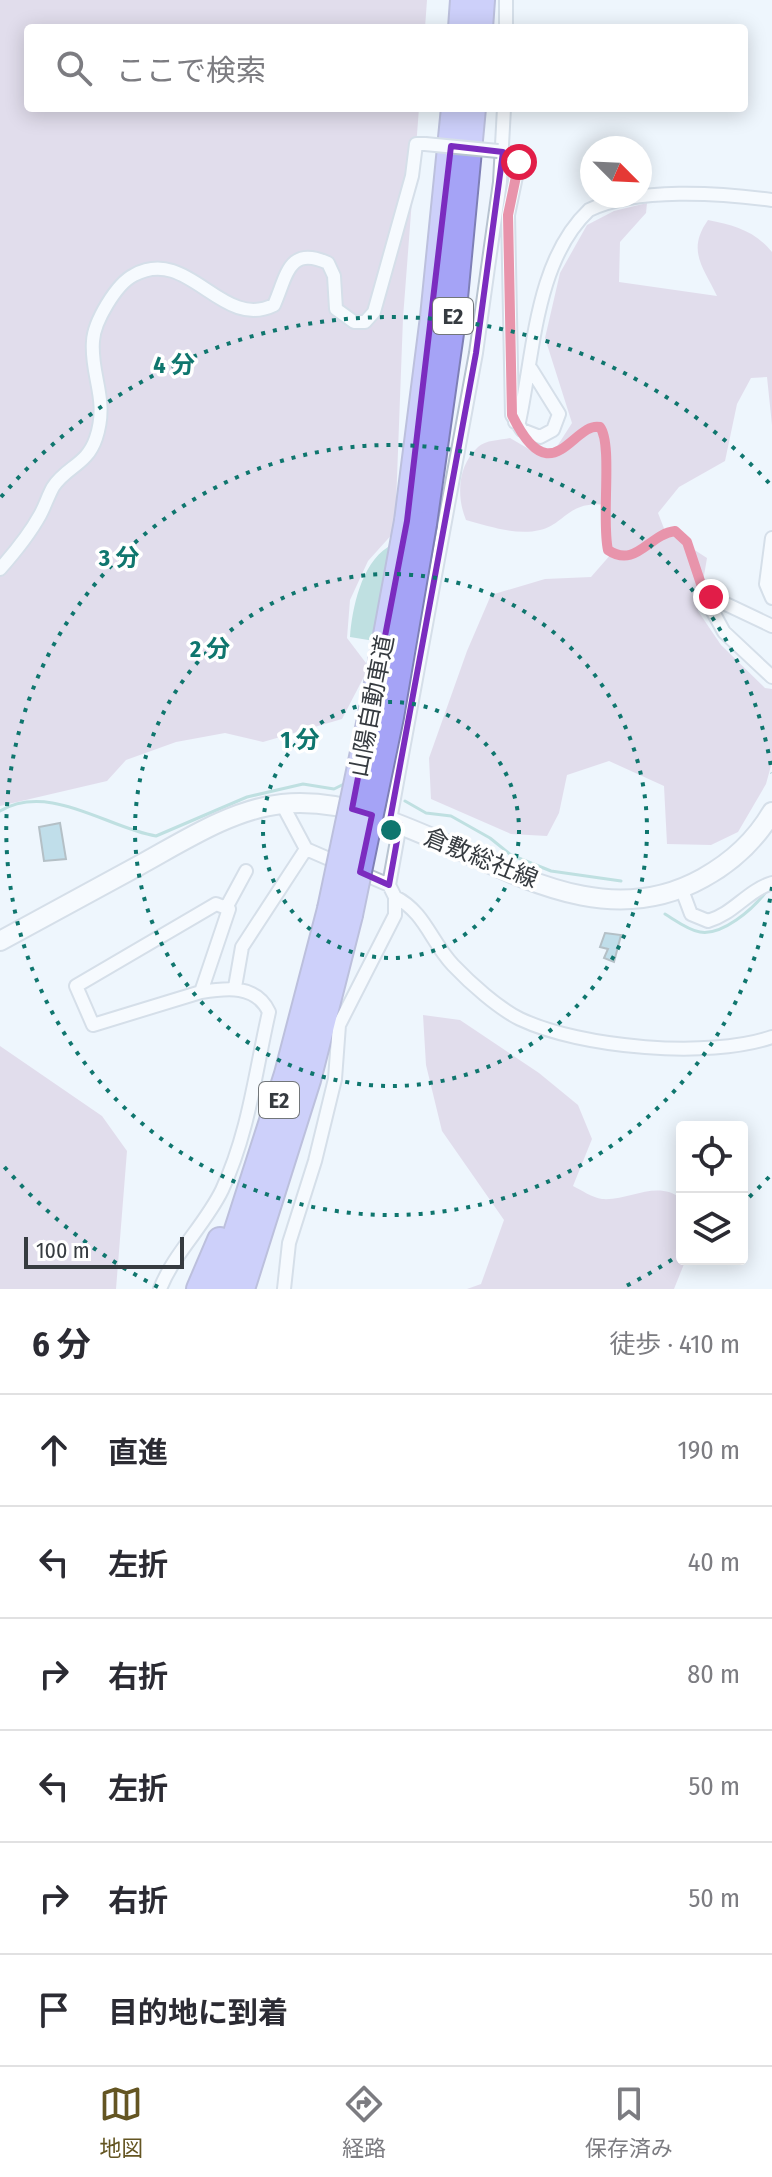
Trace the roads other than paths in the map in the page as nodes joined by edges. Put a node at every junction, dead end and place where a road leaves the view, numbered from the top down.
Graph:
1 (463, 0) edge
2 (482, 0) edge
3 (506, 0) edge
4 (461, 24) edge
5 (480, 24) edge
6 (506, 24) edge
7 (454, 112) edge
8 (473, 112) edge
9 (504, 112) edge
10 (500, 151) junction
11 (772, 200) edge
12 (531, 369) junction
13 (519, 426) junction
14 (416, 522) junction
15 (772, 538) edge
16 (0, 569) edge
17 (772, 598) edge
18 (772, 626) edge
19 (772, 677) edge
20 (282, 804) junction
21 (772, 812) edge
22 (395, 822) junction
23 (306, 849) junction
24 (246, 871) dead end
25 (772, 883) edge
26 (682, 890) junction
27 (392, 891) junction
28 (226, 908) junction
29 (0, 941) edge
30 (235, 987) junction
31 (201, 992) junction
32 (318, 999) junction
33 (772, 1037) edge
34 (160, 1289) edge
35 (199, 1289) edge
36 (218, 1289) edge
37 (242, 1289) edge
38 (260, 1289) edge
39 (284, 1289) edge

1 - 4 highway
2 - 5 highway
3 - 6 street
7 - 14 highway, 山陽自動車道 / E2
8 - 14 highway, 山陽自動車道 / E2
9 - 10 street
10 - 13 street
10 - 16 street, bridge
10 - 22 street
11 - 12 street
12 - 13 street
12 - 13 street
14 - 32 highway, 山陽自動車道 / E2, bridge
15 - 17 street
18 - 19 street
20 - 22 main road, 倉敷総社線
20 - 23 street
20 - 29 main road, 倉敷総社線
21 - 26 main road, 倉敷総社線
22 - 26 main road, 倉敷総社線
22 - 27 street
23 - 27 street
23 - 30 street
24 - 28 street
25 - 26 street
27 - 33 street
27 - 39 street
28 - 31 street
28 - 31 street
30 - 31 street
30 - 34 street
32 - 35 highway
32 - 36 highway, 山陽自動車道 / E2
32 - 37 highway, 山陽自動車道 / E2
32 - 38 highway

